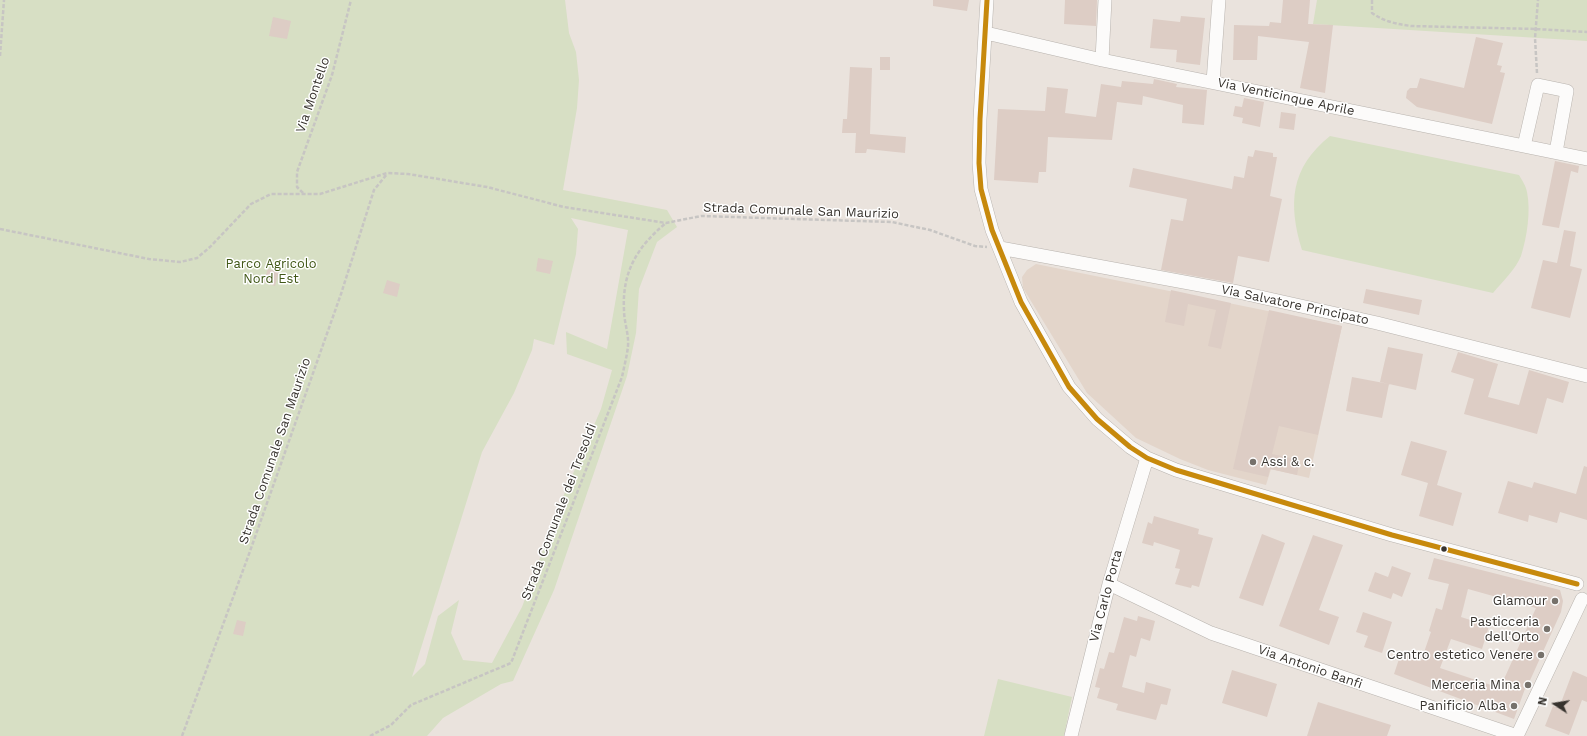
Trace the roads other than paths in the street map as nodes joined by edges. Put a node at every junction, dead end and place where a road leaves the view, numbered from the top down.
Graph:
1 (988, 0) edge
2 (1105, 0) edge
3 (1219, 0) edge
4 (986, 33) junction
5 (1102, 60) junction
6 (1213, 82) junction
7 (1524, 146) junction
8 (1556, 152) junction
9 (1587, 159) edge
10 (1000, 248) junction
11 (1587, 376) edge
12 (1146, 458) junction
13 (1582, 580) edge
14 (1109, 584) junction
15 (1585, 600) edge
16 (1071, 736) edge
17 (1517, 736) edge

1 - 4 street
2 - 5 street
3 - 6 street
4 - 5 street, Via Venticinque Aprile
4 - 10 street
5 - 6 street, Via Venticinque Aprile
6 - 7 street, Via Venticinque Aprile
7 - 8 street, Via Venticinque Aprile
7 - 8 street
8 - 9 street, Via Venticinque Aprile
10 - 11 street, Via Salvatore Principato
10 - 12 street
12 - 13 street
12 - 14 street, Via Carlo Porta
13 - 15 street
14 - 16 street, Via Carlo Porta
14 - 17 street, Via Antonio Banfi
15 - 17 street

